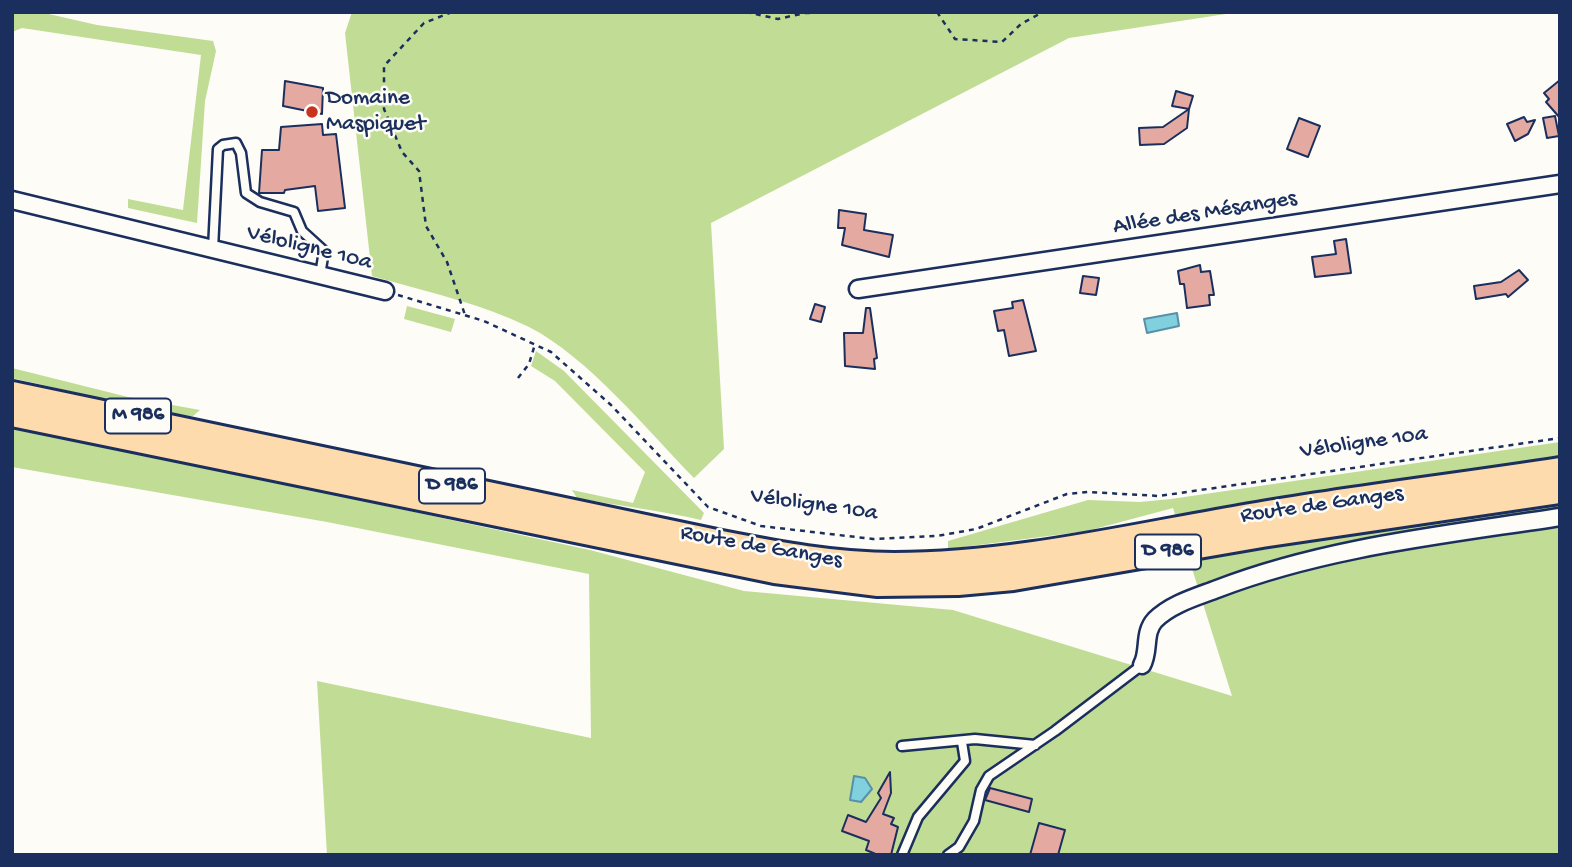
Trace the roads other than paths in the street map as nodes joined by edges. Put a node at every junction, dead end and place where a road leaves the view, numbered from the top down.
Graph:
1 (1560, 184) edge
2 (12, 200) edge
3 (213, 249) junction
4 (320, 275) junction
5 (858, 289) dead end
6 (385, 291) road end
7 (12, 384) edge
8 (12, 394) edge
9 (12, 414) edge
10 (263, 447) junction
11 (1560, 471) edge
12 (1560, 491) edge
13 (1560, 517) edge
14 (1142, 665) joint
15 (962, 742) junction
16 (1035, 745) junction
17 (902, 746) dead end
18 (902, 855) edge
19 (948, 855) edge

1 - 5 street, Allée des Mésanges
2 - 3 street, Véloligne 10a
3 - 4 street, Véloligne 10a
3 - 4 lane
4 - 6 street, Véloligne 10a
7 - 10 main road, M 986
8 - 10 main road, Route de Ganges / D 986
9 - 12 main road, Route de Ganges / D 986
10 - 11 main road, Route de Ganges / D 986
13 - 14 street
14 - 16 lane
15 - 16 lane
15 - 17 lane
15 - 18 lane
16 - 19 lane

